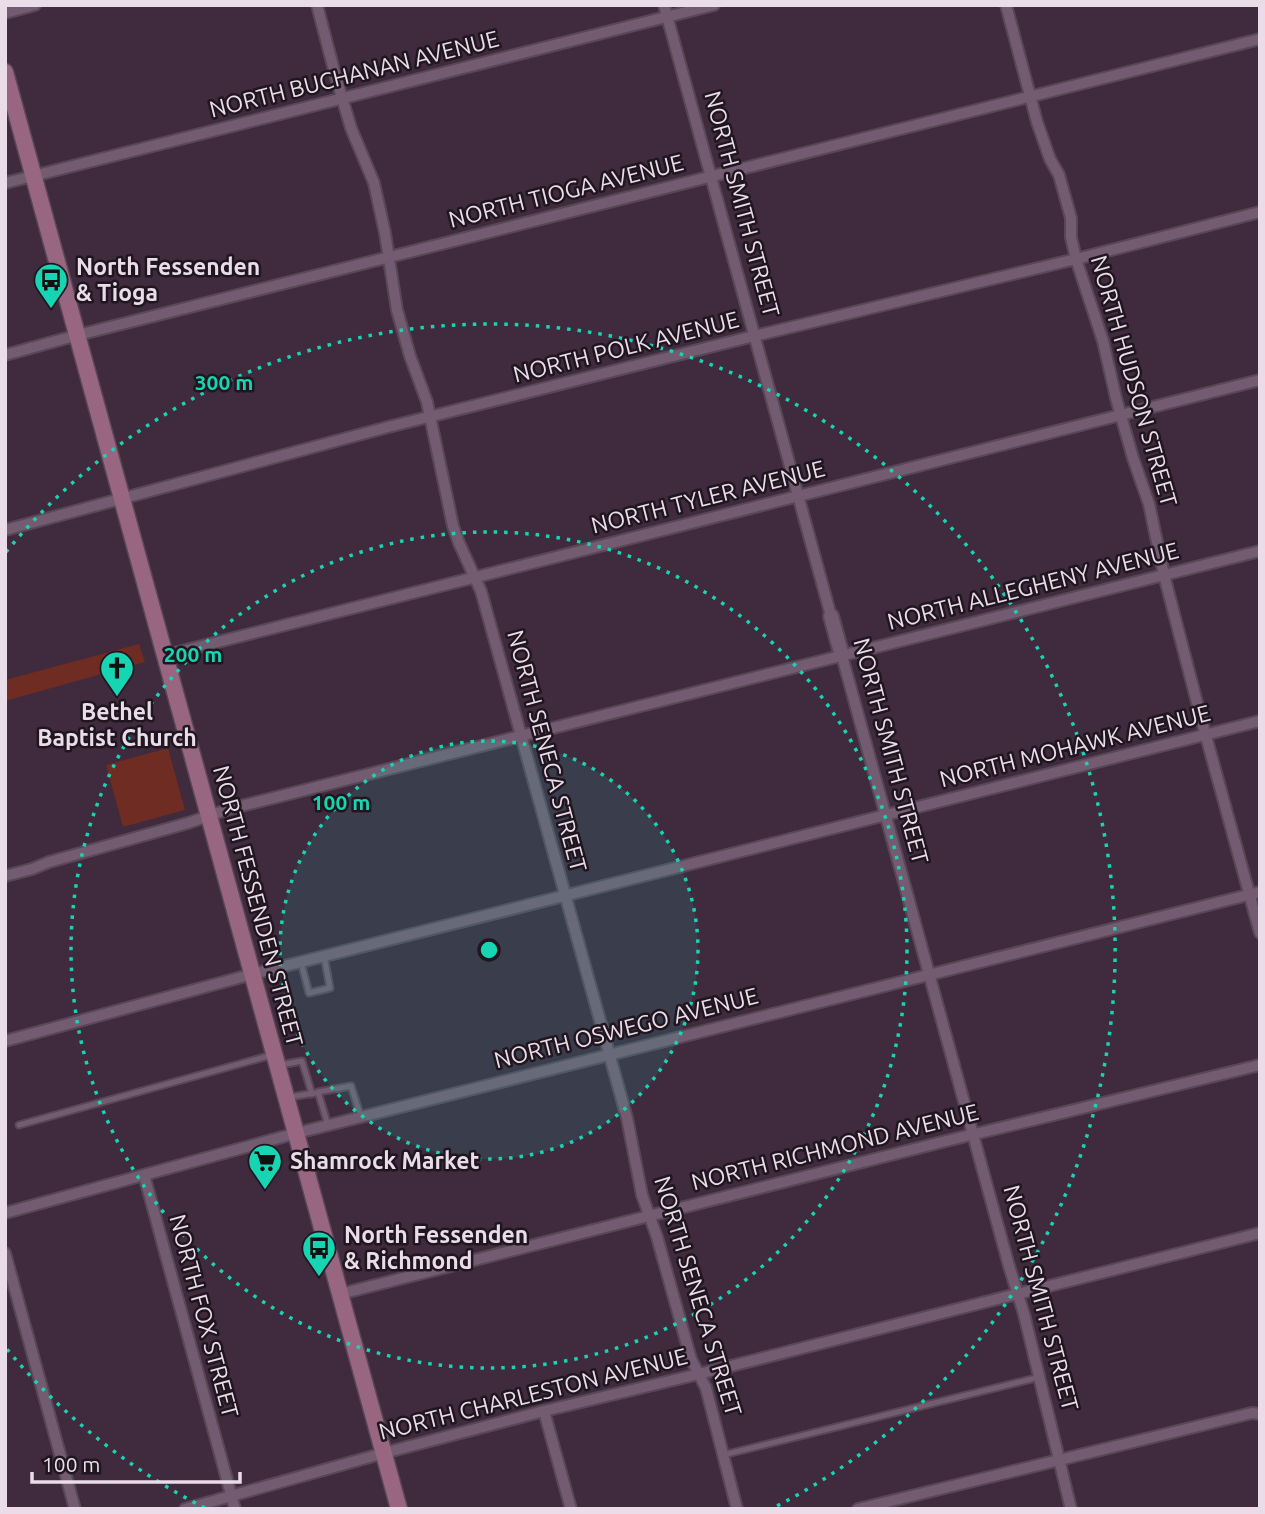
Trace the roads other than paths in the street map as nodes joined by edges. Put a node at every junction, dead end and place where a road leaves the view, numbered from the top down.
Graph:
1 (36, 5) edge
2 (317, 5) edge
3 (664, 5) edge
4 (714, 5) edge
5 (1006, 5) edge
6 (5, 13) edge
7 (667, 17) junction
8 (1260, 39) edge
9 (5, 72) edge
10 (1031, 96) junction
11 (342, 99) junction
12 (34, 175) junction
13 (711, 177) junction
14 (5, 183) edge
15 (1260, 212) edge
16 (389, 258) junction
17 (1076, 260) junction
18 (78, 335) junction
19 (754, 336) junction
20 (5, 355) edge
21 (1260, 380) edge
22 (1121, 414) junction
23 (430, 418) junction
24 (798, 496) junction
25 (123, 498) junction
26 (5, 530) edge
27 (1260, 551) edge
28 (1164, 575) junction
29 (475, 577) junction
30 (831, 616) joint
31 (166, 655) junction
32 (842, 656) junction
33 (1260, 721) edge
34 (1206, 735) junction
35 (522, 736) junction
36 (885, 815) junction
37 (209, 816) junction
38 (5, 876) edge
39 (1255, 893) edge
40 (565, 896) junction
41 (1260, 933) edge
42 (324, 956) junction
43 (301, 962) junction
44 (253, 974) junction
45 (929, 974) junction
46 (5, 1041) edge
47 (608, 1054) junction
48 (276, 1059) junction
49 (1260, 1065) edge
50 (315, 1093) junction
51 (287, 1097) junction
52 (361, 1117) junction
53 (19, 1125) dead end
54 (328, 1125) junction
55 (297, 1133) junction
56 (973, 1134) junction
57 (144, 1175) junction
58 (5, 1213) edge
59 (649, 1215) junction
60 (1260, 1233) edge
61 (5, 1253) edge
62 (1018, 1293) junction
63 (340, 1294) junction
64 (699, 1374) junction
65 (1040, 1377) junction
66 (544, 1411) junction
67 (1260, 1414) edge
68 (384, 1453) junction
69 (723, 1455) junction
70 (1059, 1460) junction
71 (232, 1496) junction
72 (75, 1509) edge
73 (185, 1509) edge
74 (235, 1509) edge
75 (400, 1509) edge
76 (571, 1509) edge
77 (737, 1509) edge
78 (858, 1509) edge
79 (1071, 1509) edge

1 - 6 street
2 - 11 street, NORTH SENECA STREET
3 - 7 street, NORTH SMITH STREET
4 - 7 street, NORTH BUCHANAN AVENUE
5 - 10 street, NORTH HUDSON STREET
7 - 11 street, NORTH BUCHANAN AVENUE
7 - 13 street, NORTH SMITH STREET
8 - 10 street, NORTH TIOGA AVENUE
9 - 12 main road, NORTH FESSENDEN STREET
10 - 13 street, NORTH TIOGA AVENUE
10 - 17 street, NORTH HUDSON STREET
11 - 12 street, NORTH BUCHANAN AVENUE
11 - 16 street, NORTH SENECA STREET
12 - 14 street, NORTH BUCHANAN AVENUE
12 - 18 main road, NORTH FESSENDEN STREET
13 - 16 street, NORTH TIOGA AVENUE
13 - 19 street, NORTH SMITH STREET
15 - 17 street, NORTH POLK AVENUE
16 - 18 street, NORTH TIOGA AVENUE
16 - 23 street, NORTH SENECA STREET
17 - 19 street, NORTH POLK AVENUE
17 - 22 street, NORTH HUDSON STREET
18 - 20 street, NORTH TIOGA AVENUE
18 - 25 main road, NORTH FESSENDEN STREET
19 - 23 street, NORTH POLK AVENUE
19 - 24 street, NORTH SMITH STREET
21 - 22 street, NORTH TYLER AVENUE
22 - 24 street, NORTH TYLER AVENUE
22 - 28 street, NORTH HUDSON STREET
23 - 25 street, NORTH POLK AVENUE
23 - 29 street, NORTH SENECA STREET
24 - 29 street, NORTH TYLER AVENUE
24 - 30 street, NORTH SMITH STREET
25 - 26 street, NORTH POLK AVENUE
25 - 31 main road, NORTH FESSENDEN STREET
27 - 28 street, NORTH ALLEGHENY AVENUE
28 - 32 street, NORTH ALLEGHENY AVENUE
28 - 34 street, NORTH HUDSON STREET
29 - 31 street, NORTH TYLER AVENUE
29 - 35 street, NORTH SENECA STREET
30 - 32 street, NORTH SMITH STREET
31 - 37 main road, NORTH FESSENDEN STREET
32 - 35 street, NORTH ALLEGHENY AVENUE
32 - 36 street, NORTH SMITH STREET
33 - 34 street, NORTH MOHAWK AVENUE
34 - 36 street, NORTH MOHAWK AVENUE
34 - 39 street, NORTH HUDSON STREET
35 - 37 street, NORTH ALLEGHENY AVENUE
35 - 40 street, NORTH SENECA STREET
36 - 40 street, NORTH MOHAWK AVENUE
36 - 45 street, NORTH SMITH STREET
37 - 38 street, NORTH ALLEGHENY AVENUE
37 - 44 main road, NORTH FESSENDEN STREET
39 - 41 street, NORTH HUDSON STREET
39 - 45 street, NORTH OSWEGO AVENUE
40 - 42 street, NORTH MOHAWK AVENUE
40 - 47 street, NORTH SENECA STREET
42 - 43 street, NORTH MOHAWK AVENUE
42 - 43 lane
43 - 44 street, NORTH MOHAWK AVENUE
44 - 46 street, NORTH MOHAWK AVENUE
44 - 48 main road, NORTH FESSENDEN STREET
45 - 47 street, NORTH OSWEGO AVENUE
45 - 56 street, NORTH SMITH STREET
47 - 52 street, NORTH OSWEGO AVENUE
47 - 59 street, NORTH SENECA STREET
48 - 50 lane
48 - 51 main road, NORTH FESSENDEN STREET
48 - 53 lane
49 - 56 street, NORTH RICHMOND AVENUE
50 - 51 lane
50 - 52 lane
50 - 54 lane
51 - 55 main road, NORTH FESSENDEN STREET
52 - 54 street, NORTH OSWEGO AVENUE
54 - 55 street, NORTH OSWEGO AVENUE
55 - 57 street, NORTH OSWEGO AVENUE
55 - 63 main road, NORTH FESSENDEN STREET
56 - 59 street, NORTH RICHMOND AVENUE
56 - 62 street, NORTH SMITH STREET
57 - 58 street, NORTH OSWEGO AVENUE
57 - 71 street, NORTH FOX STREET
59 - 63 street, NORTH RICHMOND AVENUE
59 - 64 street, NORTH SENECA STREET
60 - 62 street, NORTH CHARLESTON AVENUE
61 - 72 street
62 - 64 street, NORTH CHARLESTON AVENUE
62 - 65 street, NORTH SMITH STREET
63 - 68 main road, NORTH FESSENDEN STREET
64 - 66 street, NORTH CHARLESTON AVENUE
64 - 69 street, NORTH SENECA STREET
65 - 69 lane
65 - 70 street, NORTH SMITH STREET
66 - 68 street, NORTH CHARLESTON AVENUE
66 - 76 street
67 - 70 street
68 - 71 street, NORTH CHARLESTON AVENUE
68 - 75 main road, NORTH FESSENDEN STREET
69 - 77 street, NORTH SENECA STREET
70 - 78 street
70 - 79 street, NORTH SMITH STREET
71 - 73 street, NORTH CHARLESTON AVENUE
71 - 74 street, NORTH FOX STREET

